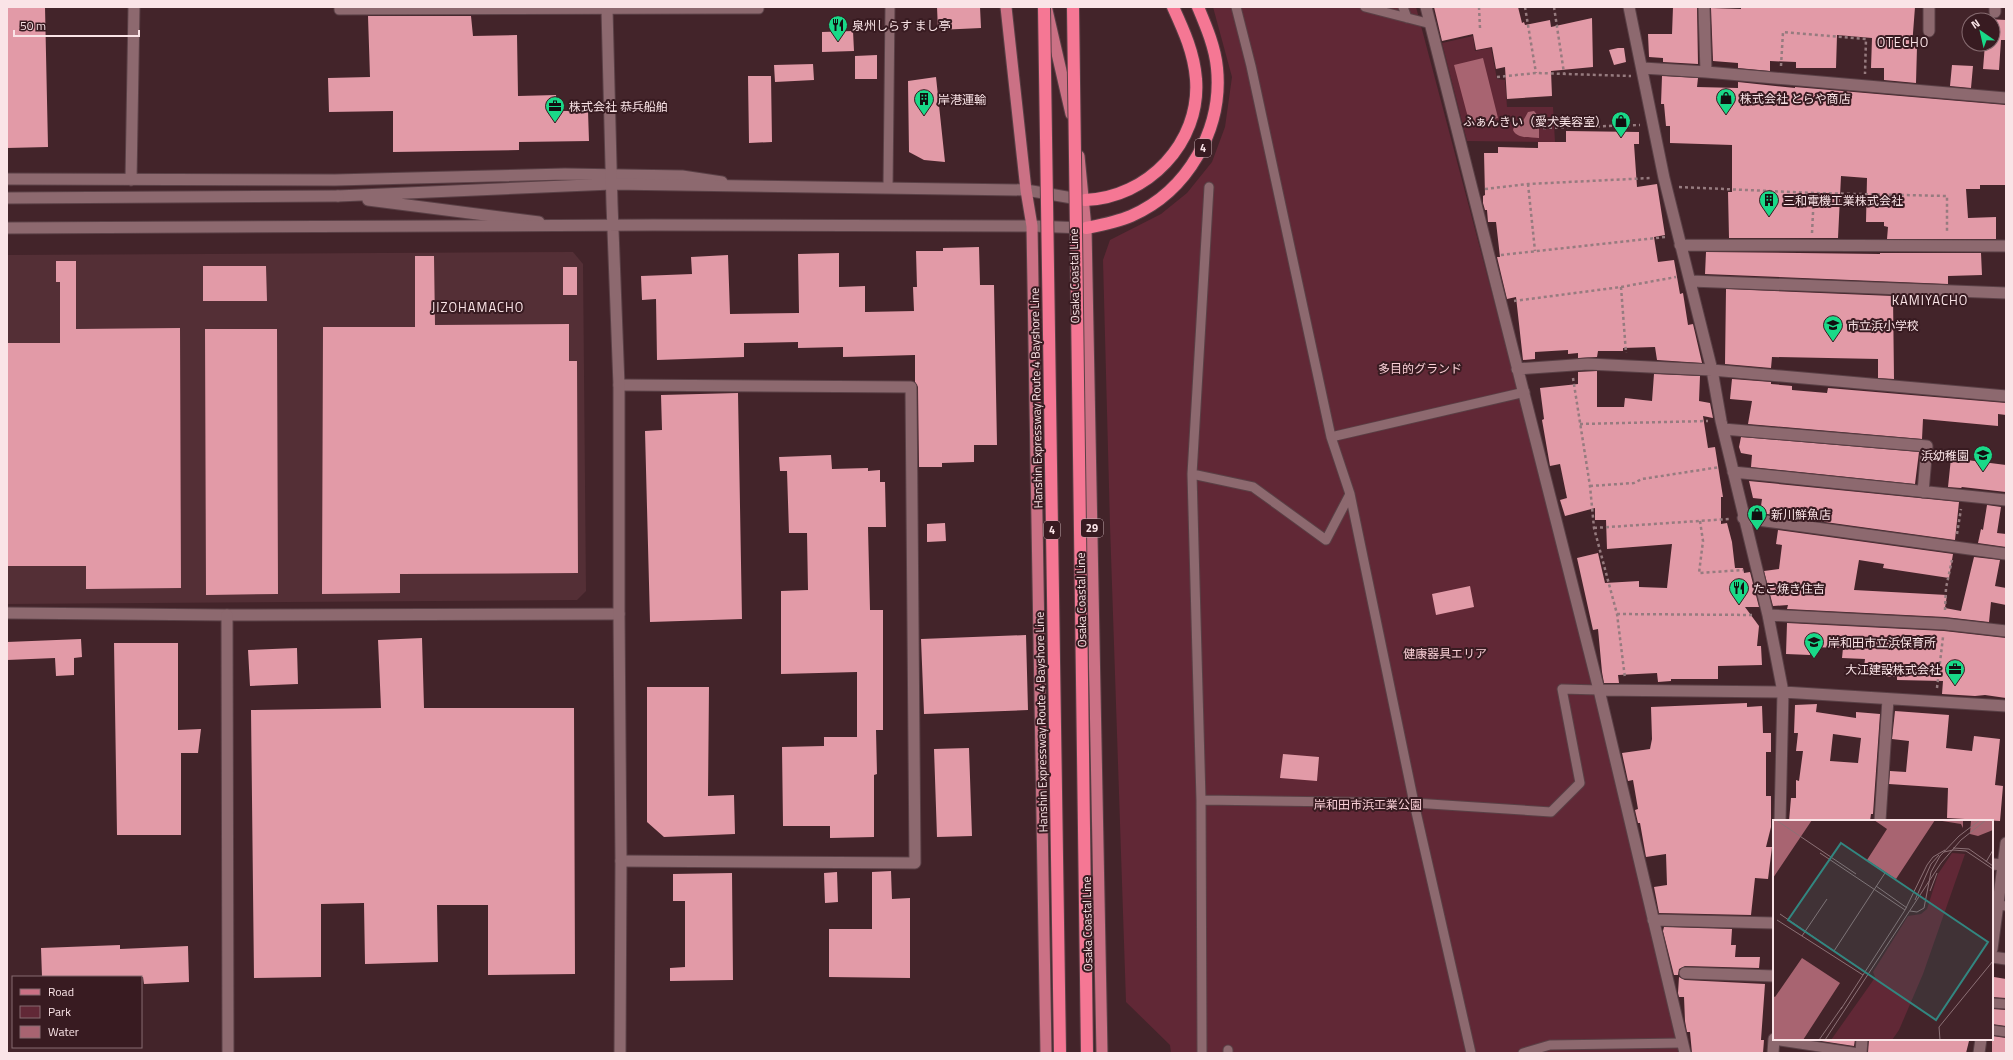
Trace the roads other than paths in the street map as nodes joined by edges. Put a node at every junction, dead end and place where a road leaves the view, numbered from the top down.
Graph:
1 (134, 7) edge
2 (339, 7) edge
3 (759, 7) edge
4 (890, 7) edge
5 (1006, 7) edge
6 (1045, 7) edge
7 (1073, 7) edge
8 (1173, 7) edge
9 (1198, 7) edge
10 (1236, 7) edge
11 (1403, 7) edge
12 (1426, 7) edge
13 (1629, 7) edge
14 (1704, 7) edge
15 (1929, 7) edge
16 (1370, 8) edge
17 (607, 9) junction
18 (1406, 18) junction
19 (1431, 24) junction
20 (1929, 31) dead end
21 (1644, 72) junction
22 (1706, 72) junction
23 (2006, 98) edge
24 (7, 179) edge
25 (611, 179) junction
26 (131, 180) junction
27 (888, 187) junction
28 (1209, 187) dead end
29 (1026, 190) junction
30 (338, 196) junction
31 (7, 198) edge
32 (1085, 200) junction
33 (566, 225) junction
34 (613, 225) junction
35 (1032, 226) junction
36 (7, 228) edge
37 (1086, 228) junction
38 (1679, 241) junction
39 (2006, 246) edge
40 (1690, 278) junction
41 (2006, 293) edge
42 (1517, 369) junction
43 (1712, 370) junction
44 (619, 385) junction
45 (1525, 392) junction
46 (2006, 396) edge
47 (1722, 425) junction
48 (1331, 437) junction
49 (1732, 469) junction
50 (1192, 474) junction
51 (1923, 492) junction
52 (1350, 494) junction
53 (2006, 500) edge
54 (1743, 518) junction
55 (2006, 554) edge
56 (7, 613) edge
57 (619, 614) junction
58 (227, 615) junction
59 (1768, 615) junction
60 (2006, 632) edge
61 (1599, 690) junction
62 (1784, 692) junction
63 (1888, 699) junction
64 (2006, 706) edge
65 (1201, 800) junction
66 (1414, 803) junction
67 (1780, 820) edge
68 (1880, 820) edge
69 (2006, 848) edge
70 (621, 861) junction
71 (1993, 864) edge
72 (2004, 865) junction
73 (1999, 902) edge
74 (1653, 920) junction
75 (1773, 923) edge
76 (1993, 942) edge
77 (1993, 957) edge
78 (2006, 959) edge
79 (1685, 973) dead end
80 (1773, 976) edge
81 (1993, 1003) edge
82 (2006, 1004) edge
83 (1993, 1030) edge
84 (2006, 1032) edge
85 (1774, 1040) edge
86 (1780, 1040) edge
87 (1862, 1040) edge
88 (1981, 1040) edge
89 (1684, 1048) edge
90 (228, 1053) edge
91 (620, 1053) edge
92 (1046, 1053) edge
93 (1060, 1053) edge
94 (1087, 1053) edge
95 (1102, 1053) edge
96 (1202, 1053) edge
97 (1471, 1053) edge
98 (1523, 1053) edge
99 (1774, 1053) edge
100 (1860, 1053) edge
101 (1979, 1053) edge

1 - 26 street
2 - 17 lane
3 - 17 lane
4 - 27 lane
5 - 29 main road
6 - 32 main road, Osaka Coastal Line / 29
6 - 93 highway, Hanshin Expressway Route 4 Bayshore Line / 4, bridge
7 - 94 highway, bridge
8 - 32 highway, 4
9 - 37 highway, 4
10 - 48 lane
11 - 18 lane
12 - 19 street
13 - 21 street
14 - 22 street
15 - 20 street
16 - 18 lane
17 - 25 street
18 - 19 lane
19 - 42 street
21 - 22 street
21 - 38 street
22 - 23 street
24 - 26 street
25 - 26 street
25 - 27 street
25 - 30 street
25 - 34 street
27 - 29 street
28 - 50 lane
29 - 32 street
29 - 35 main road
30 - 31 street
30 - 33 street
32 - 37 main road, Osaka Coastal Line / 29
33 - 34 street
33 - 36 street
34 - 35 street
34 - 44 street
35 - 37 street
35 - 92 main road
37 - 95 main road, Osaka Coastal Line / 29
38 - 39 street
38 - 40 street
40 - 41 street
40 - 43 street
42 - 43 street
42 - 45 street
43 - 46 street
43 - 47 street
44 - 57 street
44 - 70 street
45 - 48 lane
45 - 61 street
47 - 49 street
47 - 51 street
48 - 52 lane
49 - 51 street
49 - 54 street
50 - 52 lane
50 - 65 lane
51 - 53 street
52 - 66 lane
54 - 55 street
54 - 59 street
56 - 58 street
57 - 58 street
57 - 70 street
58 - 90 street
59 - 60 street
59 - 62 street
61 - 62 street
61 - 66 lane
61 - 74 street
62 - 63 street
62 - 67 street
63 - 64 street
63 - 68 street
65 - 66 lane
65 - 96 lane
66 - 97 lane
69 - 72 street
70 - 91 street
71 - 72 street
72 - 73 street
73 - 76 street
74 - 75 street
74 - 89 street
77 - 78 street
79 - 80 street
81 - 82 lane
83 - 84 lane
85 - 99 street
86 - 100 lane
87 - 100 street
88 - 101 street
89 - 98 lane

